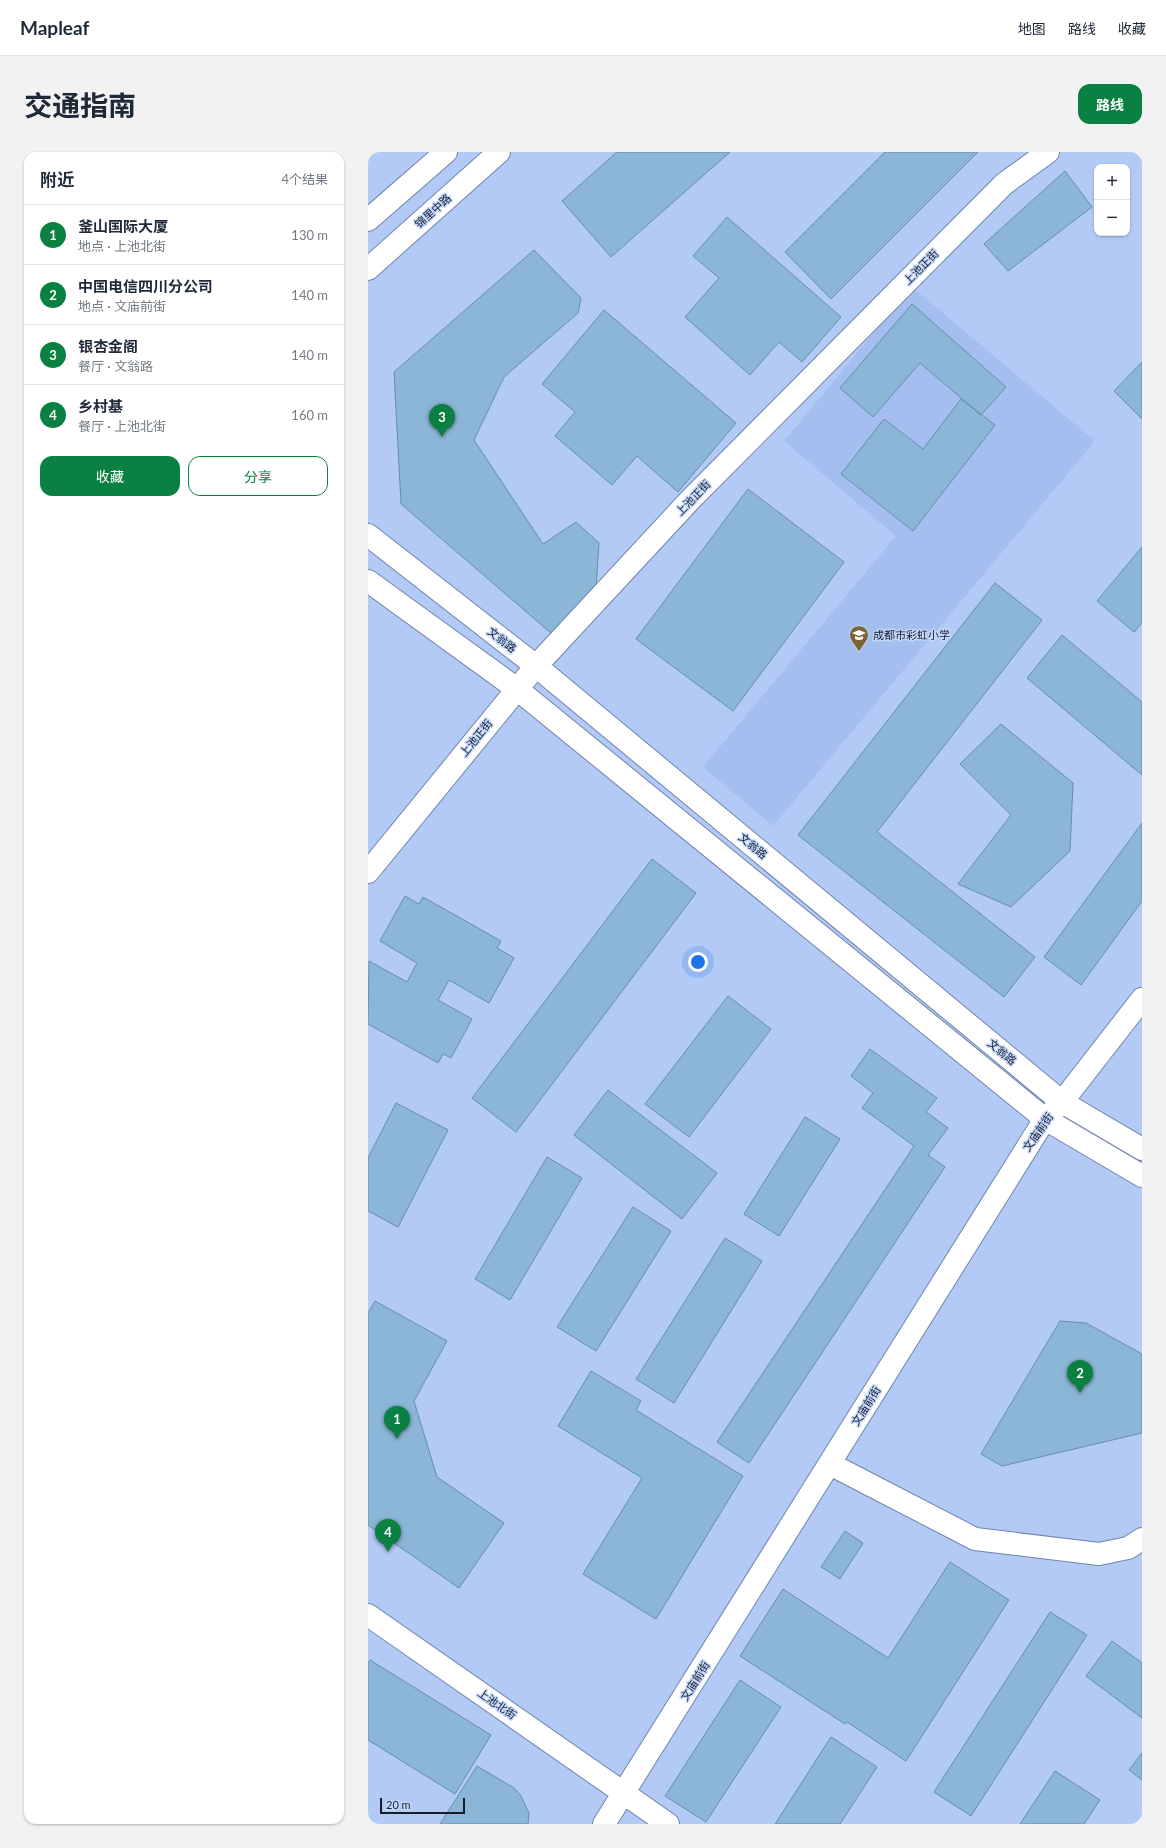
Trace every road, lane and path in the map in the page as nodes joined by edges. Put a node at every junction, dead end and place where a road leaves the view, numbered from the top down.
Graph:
1 (446, 152) edge
2 (499, 152) edge
3 (1048, 152) edge
4 (368, 220) edge
5 (368, 269) edge
6 (368, 535) edge
7 (368, 580) edge
8 (536, 666) junction
9 (517, 689) junction
10 (368, 872) edge
11 (1142, 999) edge
12 (1062, 1102) junction
13 (1045, 1119) junction
14 (1142, 1149) edge
15 (1142, 1176) edge
16 (830, 1464) junction
17 (1142, 1539) edge
18 (368, 1616) edge
19 (624, 1794) junction
20 (604, 1824) edge
21 (668, 1824) edge

1 - 4 street
2 - 5 street, 锦里中路
3 - 8 street, 上池正街
6 - 8 street, 文翁路
7 - 9 street
8 - 9 street, 上池正街
8 - 12 street, 文翁路
9 - 10 street, 上池正街
9 - 13 street
11 - 12 street, 文庙前街
12 - 13 street, 文庙前街
12 - 14 street, 文翁路
13 - 15 street
13 - 16 street, 文庙前街
16 - 17 street
16 - 19 street, 文庙前街
18 - 19 street, 上池北街
19 - 20 street, 文庙前街
19 - 21 street, 上池北街

